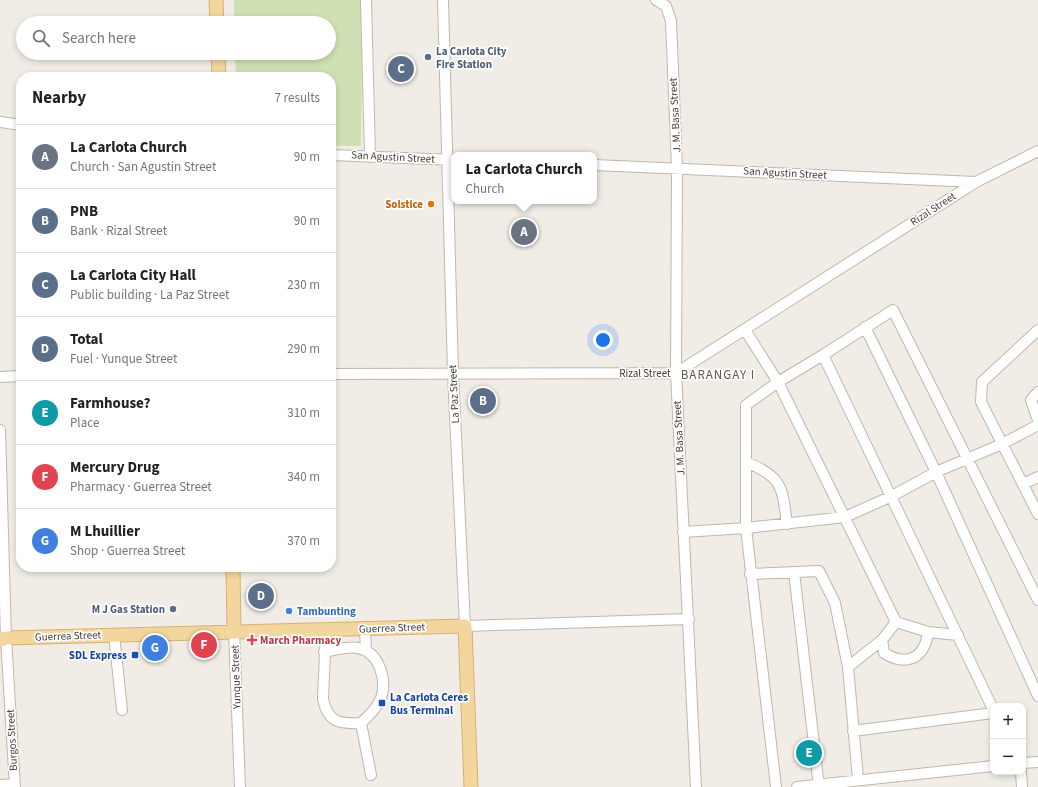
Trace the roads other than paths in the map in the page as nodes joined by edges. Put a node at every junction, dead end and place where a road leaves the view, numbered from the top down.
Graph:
1 (216, 0) edge
2 (366, 0) edge
3 (443, 0) edge
4 (656, 0) edge
5 (217, 16) edge
6 (218, 60) edge
7 (219, 72) edge
8 (0, 122) edge
9 (16, 124) edge
10 (1038, 151) edge
11 (336, 155) edge
12 (370, 156) junction
13 (450, 160) edge
14 (597, 165) edge
15 (677, 168) junction
16 (976, 182) junction
17 (864, 328) junction
18 (745, 330) junction
19 (1038, 330) edge
20 (823, 355) junction
21 (453, 373) junction
22 (676, 373) junction
23 (336, 374) edge
24 (16, 376) edge
25 (0, 377) edge
26 (778, 382) junction
27 (1038, 392) edge
28 (1038, 420) edge
29 (1038, 425) edge
30 (0, 430) edge
31 (1002, 444) junction
32 (968, 457) junction
33 (746, 462) junction
34 (936, 472) junction
35 (1038, 477) edge
36 (1023, 484) junction
37 (892, 496) junction
38 (1038, 514) edge
39 (845, 517) junction
40 (787, 524) junction
41 (746, 528) junction
42 (683, 532) junction
43 (232, 572) edge
44 (794, 572) junction
45 (750, 574) junction
46 (1038, 600) edge
47 (689, 619) junction
48 (896, 622) junction
49 (465, 626) junction
50 (365, 629) junction
51 (326, 630) junction
52 (234, 631) junction
53 (928, 632) junction
54 (114, 635) junction
55 (958, 635) junction
56 (3, 639) edge
57 (882, 640) junction
58 (366, 651) junction
59 (324, 652) junction
60 (848, 667) junction
61 (1038, 696) edge
62 (990, 703) edge
63 (122, 710) dead end
64 (990, 713) edge
65 (362, 723) junction
66 (853, 731) junction
67 (1038, 762) edge
68 (1026, 763) edge
69 (990, 766) edge
70 (371, 774) dead end
71 (1021, 775) edge
72 (858, 779) junction
73 (0, 785) edge
74 (15, 786) edge
75 (819, 786) edge
76 (240, 787) edge
77 (471, 787) edge
78 (696, 787) edge
79 (776, 787) edge
80 (798, 787) edge
81 (1022, 787) edge

1 - 5 main road
2 - 12 street
3 - 13 street, La Paz Street
4 - 15 street, J. M. Basa Street
6 - 7 main road
8 - 9 street
10 - 16 street, Rizal Street
11 - 12 street, San Agustin Street
12 - 13 street, San Agustin Street
13 - 21 street, La Paz Street
14 - 15 street, San Agustin Street
15 - 16 street, San Agustin Street
15 - 22 street, J. M. Basa Street
16 - 18 street, Rizal Street
17 - 20 street
17 - 32 street
17 - 34 street
18 - 22 street, Rizal Street
18 - 26 street
19 - 31 street
20 - 26 street
20 - 37 street
21 - 22 street, Rizal Street
21 - 23 street, Rizal Street
21 - 49 street, La Paz Street
22 - 42 street, J. M. Basa Street
24 - 25 street
26 - 33 street
26 - 39 street
27 - 28 street
29 - 31 street
30 - 56 street, Burgos Street
31 - 32 street
31 - 36 street
32 - 34 street
32 - 46 street
33 - 40 street
33 - 41 street
34 - 37 street
34 - 61 street
35 - 36 street
36 - 38 street
37 - 39 street
37 - 55 street
39 - 40 street
39 - 48 street
40 - 41 street
41 - 42 street
41 - 45 street
42 - 47 street, J. M. Basa Street
43 - 52 main road, Yunque Street
44 - 45 street
44 - 60 street
44 - 75 street
45 - 79 street
47 - 49 street, Guerrea Street
47 - 78 street, J. M. Basa Street
48 - 53 street
48 - 57 street
49 - 50 main road, Guerrea Street
49 - 77 main road, La Paz Street
50 - 51 main road, Guerrea Street
50 - 58 street
51 - 52 main road, Guerrea Street
51 - 59 street
52 - 54 main road, Guerrea Street
52 - 76 street, Yunque Street
53 - 55 street
53 - 57 street
54 - 56 main road, Guerrea Street
54 - 63 street
55 - 62 street
56 - 74 street, Burgos Street
57 - 60 street
58 - 59 street
58 - 65 street
59 - 65 street
60 - 66 street
64 - 66 street
65 - 70 street
66 - 72 street
67 - 68 street
69 - 72 street
71 - 81 street
72 - 75 street
73 - 74 street
75 - 80 street

